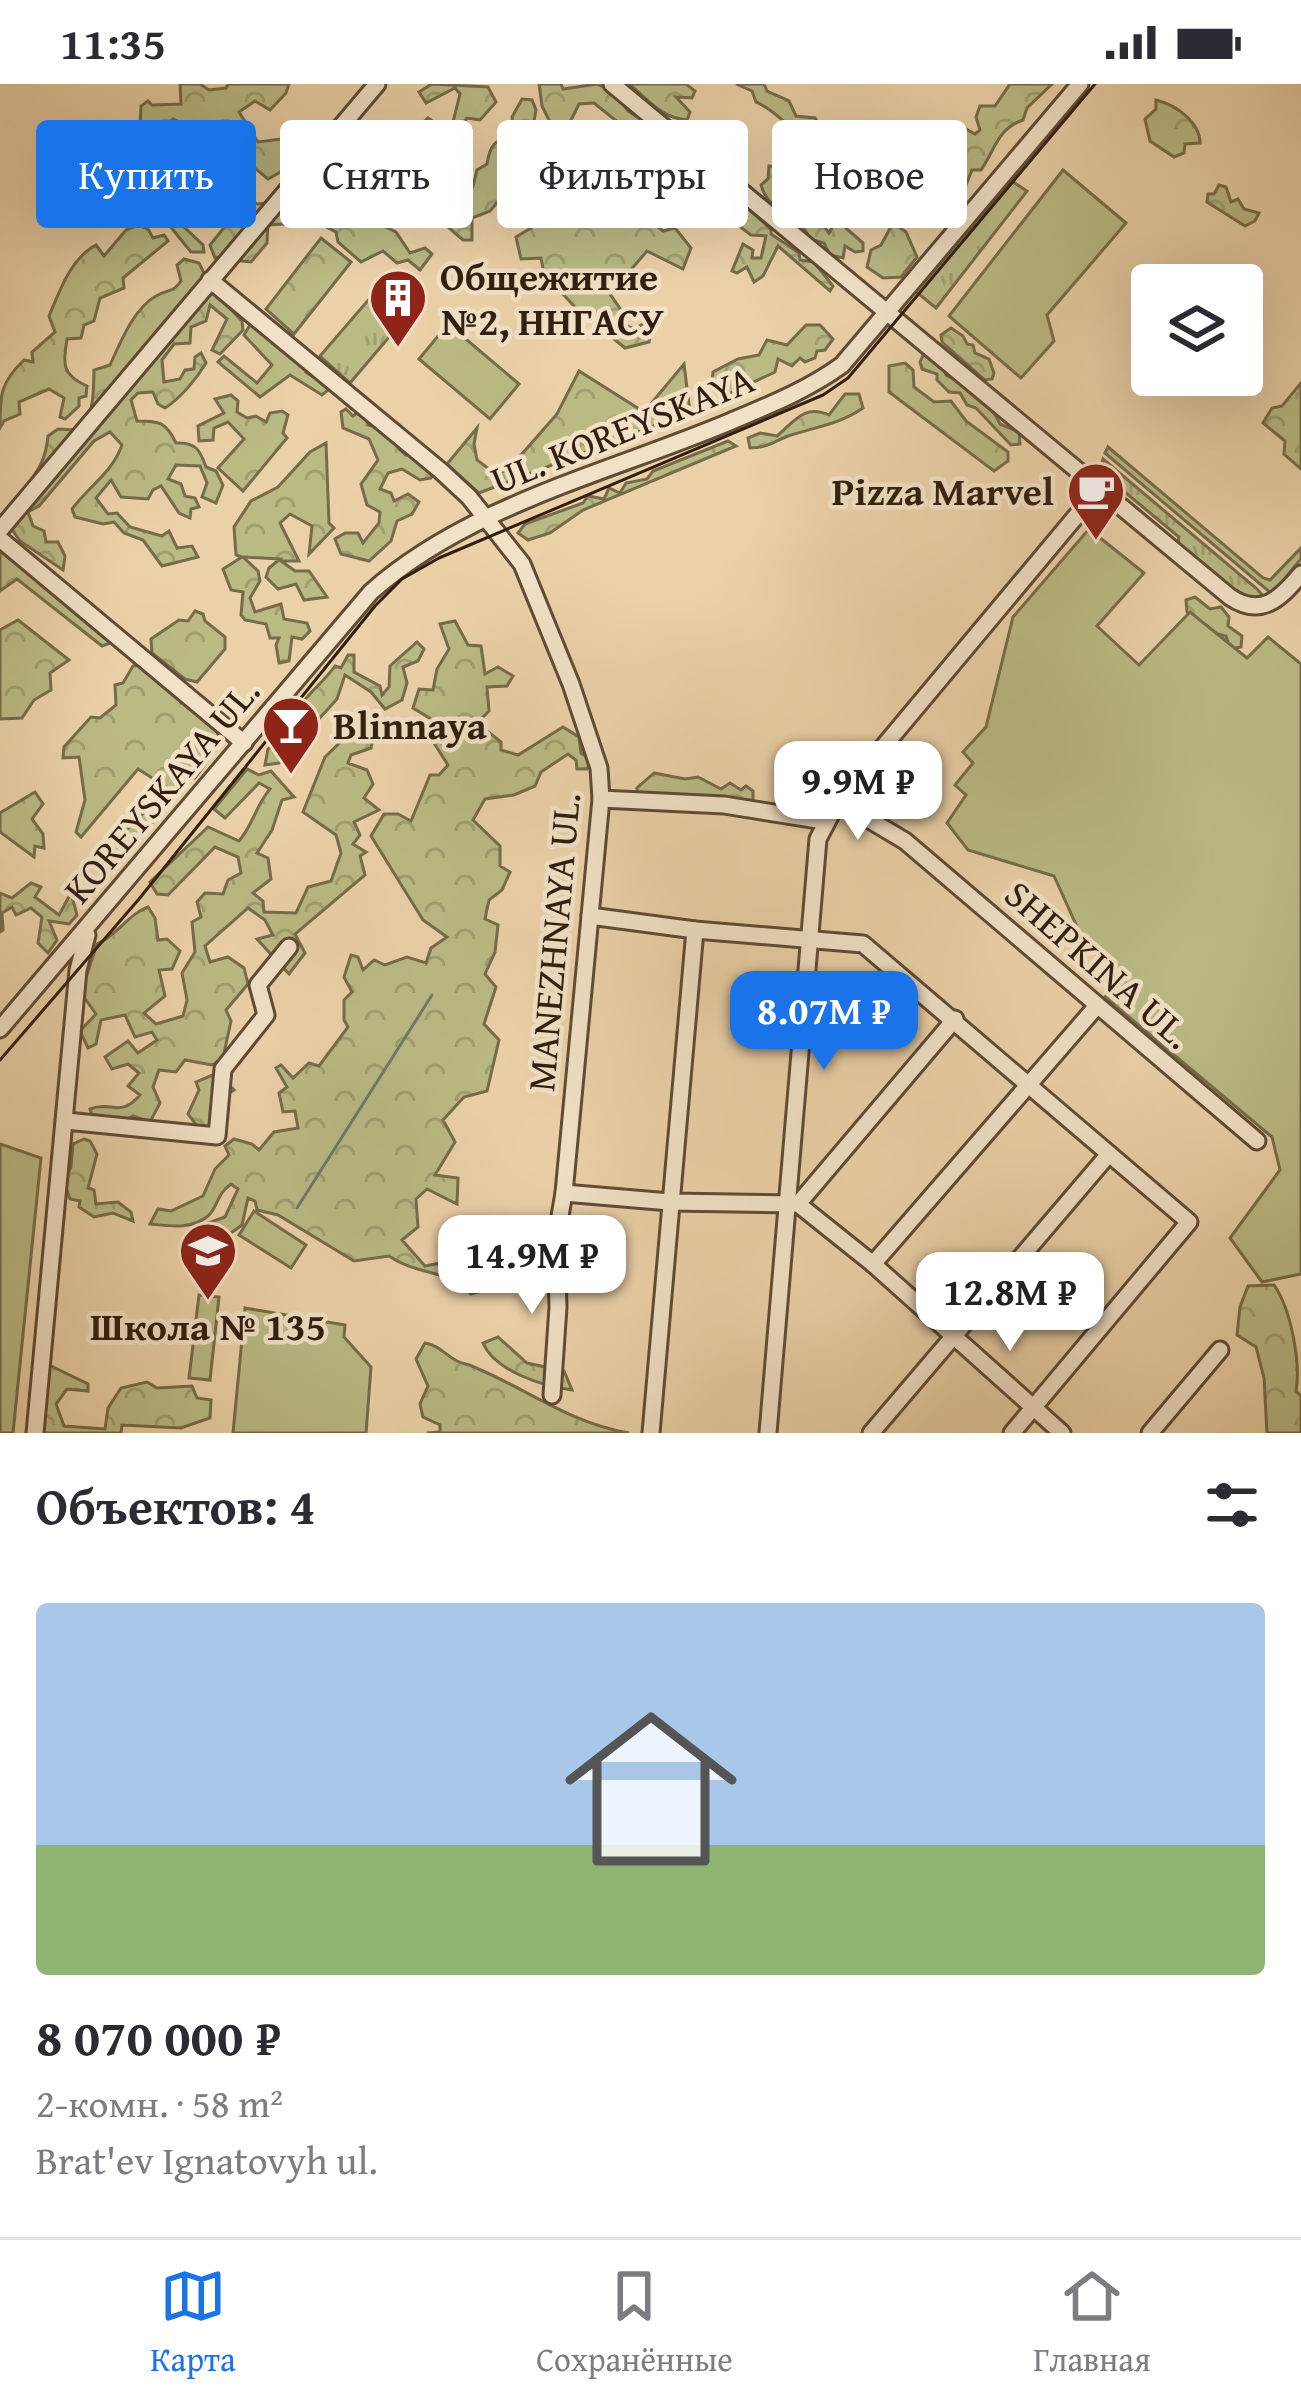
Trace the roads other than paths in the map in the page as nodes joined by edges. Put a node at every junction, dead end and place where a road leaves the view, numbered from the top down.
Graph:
1 (377, 84) edge
2 (612, 84) edge
3 (1080, 84) edge
4 (210, 280) junction
5 (886, 313) junction
6 (1098, 490) junction
7 (486, 520) junction
8 (0, 535) edge
9 (1301, 574) edge
10 (244, 743) junction
11 (601, 799) junction
12 (838, 800) junction
13 (824, 821) junction
14 (590, 916) junction
15 (90, 926) junction
16 (695, 930) junction
17 (809, 937) junction
18 (289, 947) dead end
19 (51, 972) junction
20 (76, 991) junction
21 (1096, 1007) junction
22 (955, 1019) junction
23 (0, 1029) edge
24 (1028, 1085) junction
25 (66, 1121) junction
26 (1257, 1141) dead end
27 (1108, 1154) junction
28 (564, 1193) junction
29 (670, 1202) junction
30 (793, 1204) junction
31 (873, 1264) junction
32 (953, 1339) junction
33 (1220, 1351) dead end
34 (552, 1395) dead end
35 (1034, 1408) junction
36 (35, 1433) edge
37 (651, 1433) edge
38 (768, 1433) edge
39 (871, 1433) edge
40 (1012, 1433) edge
41 (1062, 1433) edge
42 (1150, 1433) edge

1 - 4 street
2 - 5 street
3 - 5 street, UL. KOREYSKAYA
4 - 7 street, MANEZHNAYA UL.
4 - 8 street
5 - 6 street
5 - 7 street, UL. KOREYSKAYA
6 - 9 street
6 - 12 street
7 - 10 street, UL. KOREYSKAYA
7 - 11 street, MANEZHNAYA UL.
8 - 10 street
10 - 15 street, KOREYSKAYA UL.
11 - 13 street
11 - 14 street, MANEZHNAYA UL.
12 - 13 street
12 - 21 street, SHEPKINA UL.
13 - 17 street
14 - 16 street
14 - 28 street, MANEZHNAYA UL.
15 - 19 street, KOREYSKAYA UL.
15 - 20 street
16 - 17 street
16 - 29 street
17 - 22 street
17 - 30 street
18 - 25 street
19 - 20 street
19 - 23 street, KOREYSKAYA UL.
20 - 25 street
21 - 24 street
21 - 26 street, SHEPKINA UL.
22 - 24 street
22 - 30 street
24 - 27 street
24 - 31 street
25 - 36 street
27 - 32 street
27 - 35 street
28 - 29 street
28 - 34 street, MANEZHNAYA UL.
29 - 30 street
29 - 37 street
30 - 31 street
30 - 38 street
31 - 32 street
32 - 35 street
32 - 39 street
33 - 42 street
35 - 40 street
35 - 41 street

